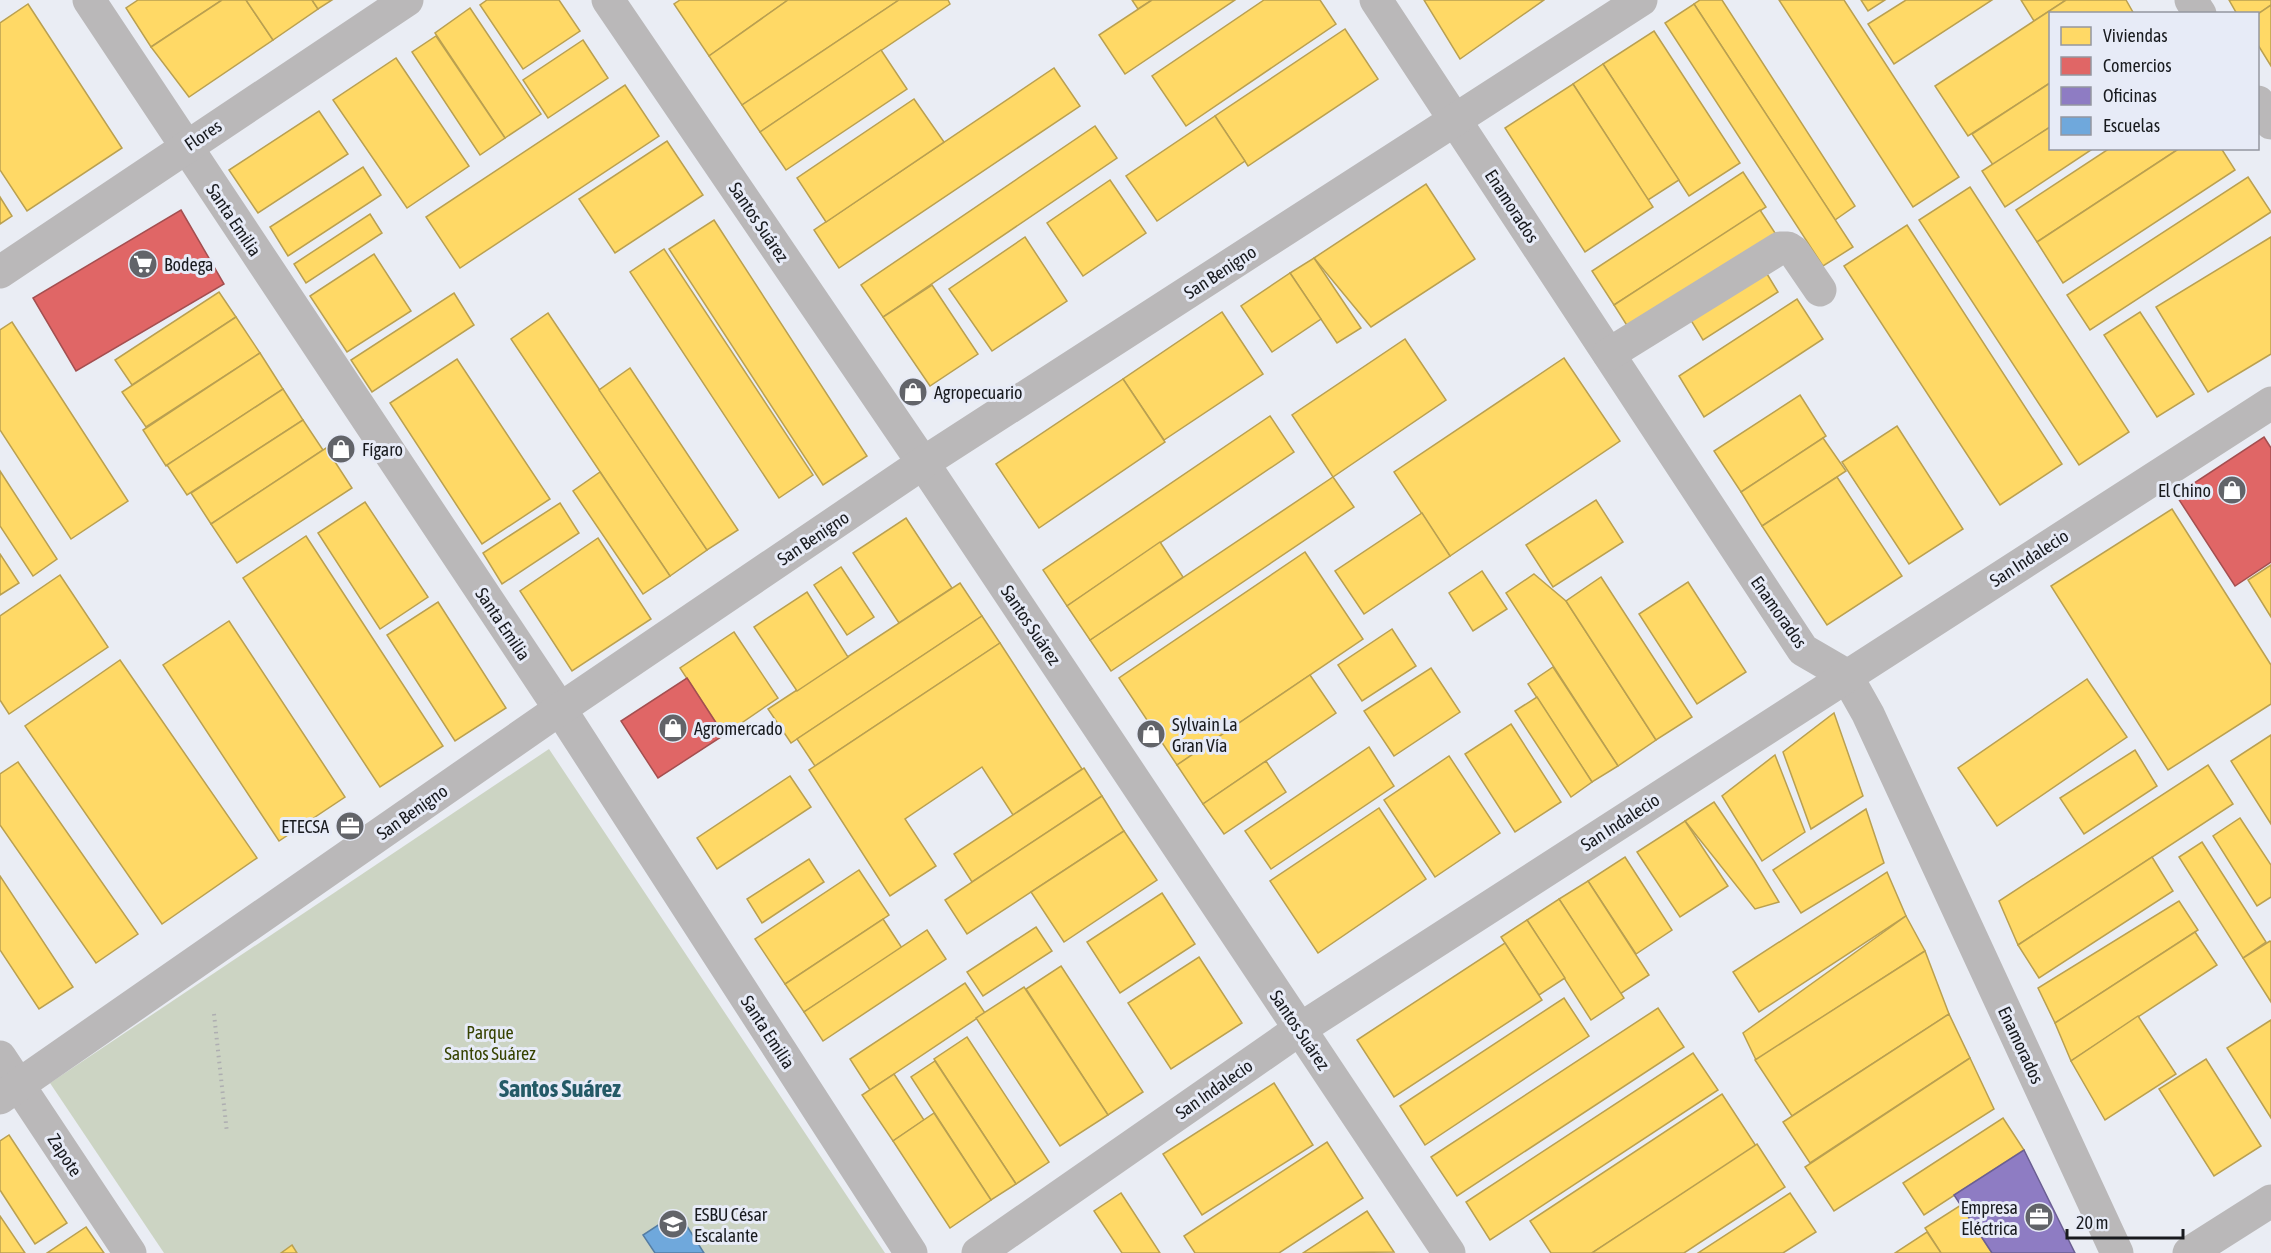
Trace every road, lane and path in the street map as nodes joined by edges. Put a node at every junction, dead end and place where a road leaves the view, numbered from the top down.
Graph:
1 (89, 0) edge
2 (407, 0) edge
3 (608, 0) edge
4 (1376, 0) edge
5 (1641, 0) edge
6 (2259, 104) edge
7 (1455, 120) junction
8 (2271, 123) edge
9 (185, 147) junction
10 (0, 273) edge
11 (1820, 290) dead end
12 (1609, 354) junction
13 (2271, 403) edge
14 (923, 463) junction
15 (1846, 675) junction
16 (560, 709) junction
17 (214, 1014) dead end
18 (1300, 1029) junction
19 (0, 1057) edge
20 (9, 1091) edge
21 (227, 1133) dead end
22 (2271, 1201) edge
23 (130, 1253) edge
24 (911, 1253) edge
25 (978, 1253) edge
26 (1449, 1253) edge
27 (2117, 1253) edge
28 (2189, 1253) edge

1 - 9 street, Santa Emilia
2 - 9 street, Flores
3 - 14 street, Santos Suárez
4 - 7 street, Enamorados
5 - 7 street, San Benigno
6 - 8 street
7 - 12 street, Enamorados
7 - 14 street, San Benigno
9 - 10 street, Flores
9 - 16 street, Santa Emilia
11 - 12 street
12 - 15 street, Enamorados
13 - 15 street, San Indalecio
14 - 16 street, San Benigno
14 - 18 street, Santos Suárez
15 - 18 street, San Indalecio
15 - 27 street, Enamorados
16 - 20 street, San Benigno
16 - 24 street, Santa Emilia
17 - 21 path
18 - 25 street, San Indalecio
18 - 26 street, Santos Suárez
19 - 20 street, Zapote
20 - 23 street, Zapote
22 - 28 street

